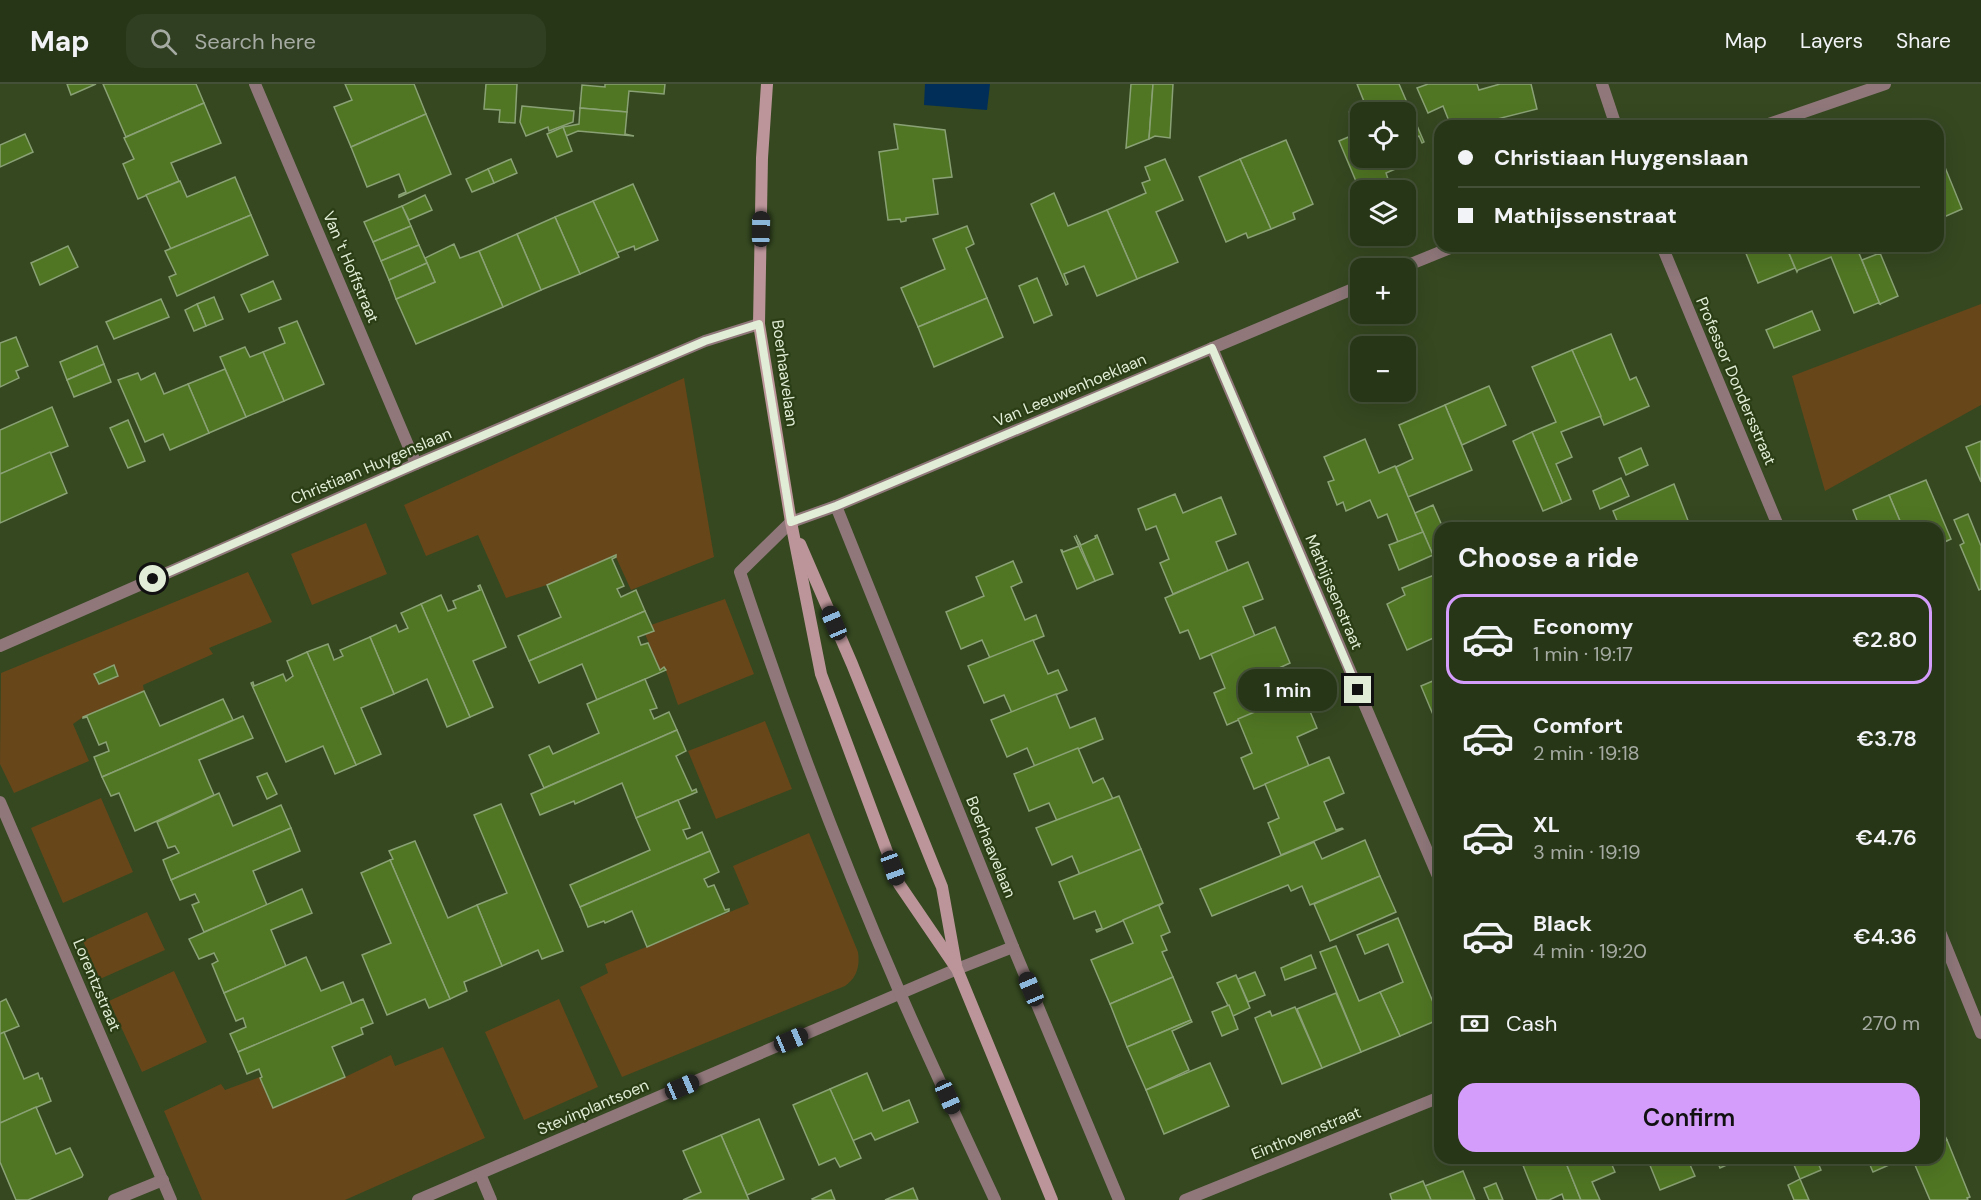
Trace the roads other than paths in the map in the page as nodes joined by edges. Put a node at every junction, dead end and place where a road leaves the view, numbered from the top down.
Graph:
1 (255, 84) edge
2 (767, 84) edge
3 (1602, 84) edge
4 (1885, 84) edge
5 (1614, 120) edge
6 (1780, 120) edge
7 (1440, 252) edge
8 (1664, 252) edge
9 (1416, 262) edge
10 (1350, 290) edge
11 (759, 324) junction
12 (1212, 348) junction
13 (416, 464) junction
14 (836, 506) junction
15 (791, 522) junction
16 (1777, 522) edge
17 (0, 646) edge
18 (0, 802) edge
19 (1434, 867) edge
20 (1944, 942) edge
21 (1013, 947) junction
22 (957, 969) junction
23 (900, 993) junction
24 (1981, 1033) edge
25 (1434, 1099) edge
26 (480, 1174) junction
27 (164, 1180) junction
28 (114, 1200) edge
29 (171, 1200) edge
30 (417, 1200) edge
31 (491, 1200) edge
32 (994, 1200) edge
33 (1052, 1200) edge
34 (1119, 1200) edge
35 (1185, 1200) edge

1 - 13 street, Van 't Hoffstraat
2 - 11 main road, Boerhaavelaan
3 - 5 street
4 - 6 street
7 - 9 street
8 - 16 street, Professor Dondersstraat
10 - 12 street, Van Leeuwenhoeklaan
11 - 13 street, Christiaan Huygenslaan
11 - 15 main road, Boerhaavelaan
12 - 14 street, Van Leeuwenhoeklaan
12 - 19 street, Mathijssenstraat
13 - 17 street, Christiaan Huygenslaan
14 - 15 street, Van Leeuwenhoeklaan
14 - 21 street, Boerhaavelaan
15 - 22 main road, Boerhaavelaan
15 - 22 main road, Boerhaavelaan
15 - 23 street
18 - 27 street, Lorentzstraat
20 - 24 street
21 - 22 street, Stevinplantsoen
21 - 34 street, Boerhaavelaan
22 - 23 street, Stevinplantsoen
22 - 33 main road, Boerhaavelaan
23 - 26 street, Stevinplantsoen
23 - 32 street
25 - 35 street, Einthovenstraat
26 - 30 street, Stevinplantsoen
26 - 31 street
27 - 28 street
27 - 29 street, Lorentzstraat

